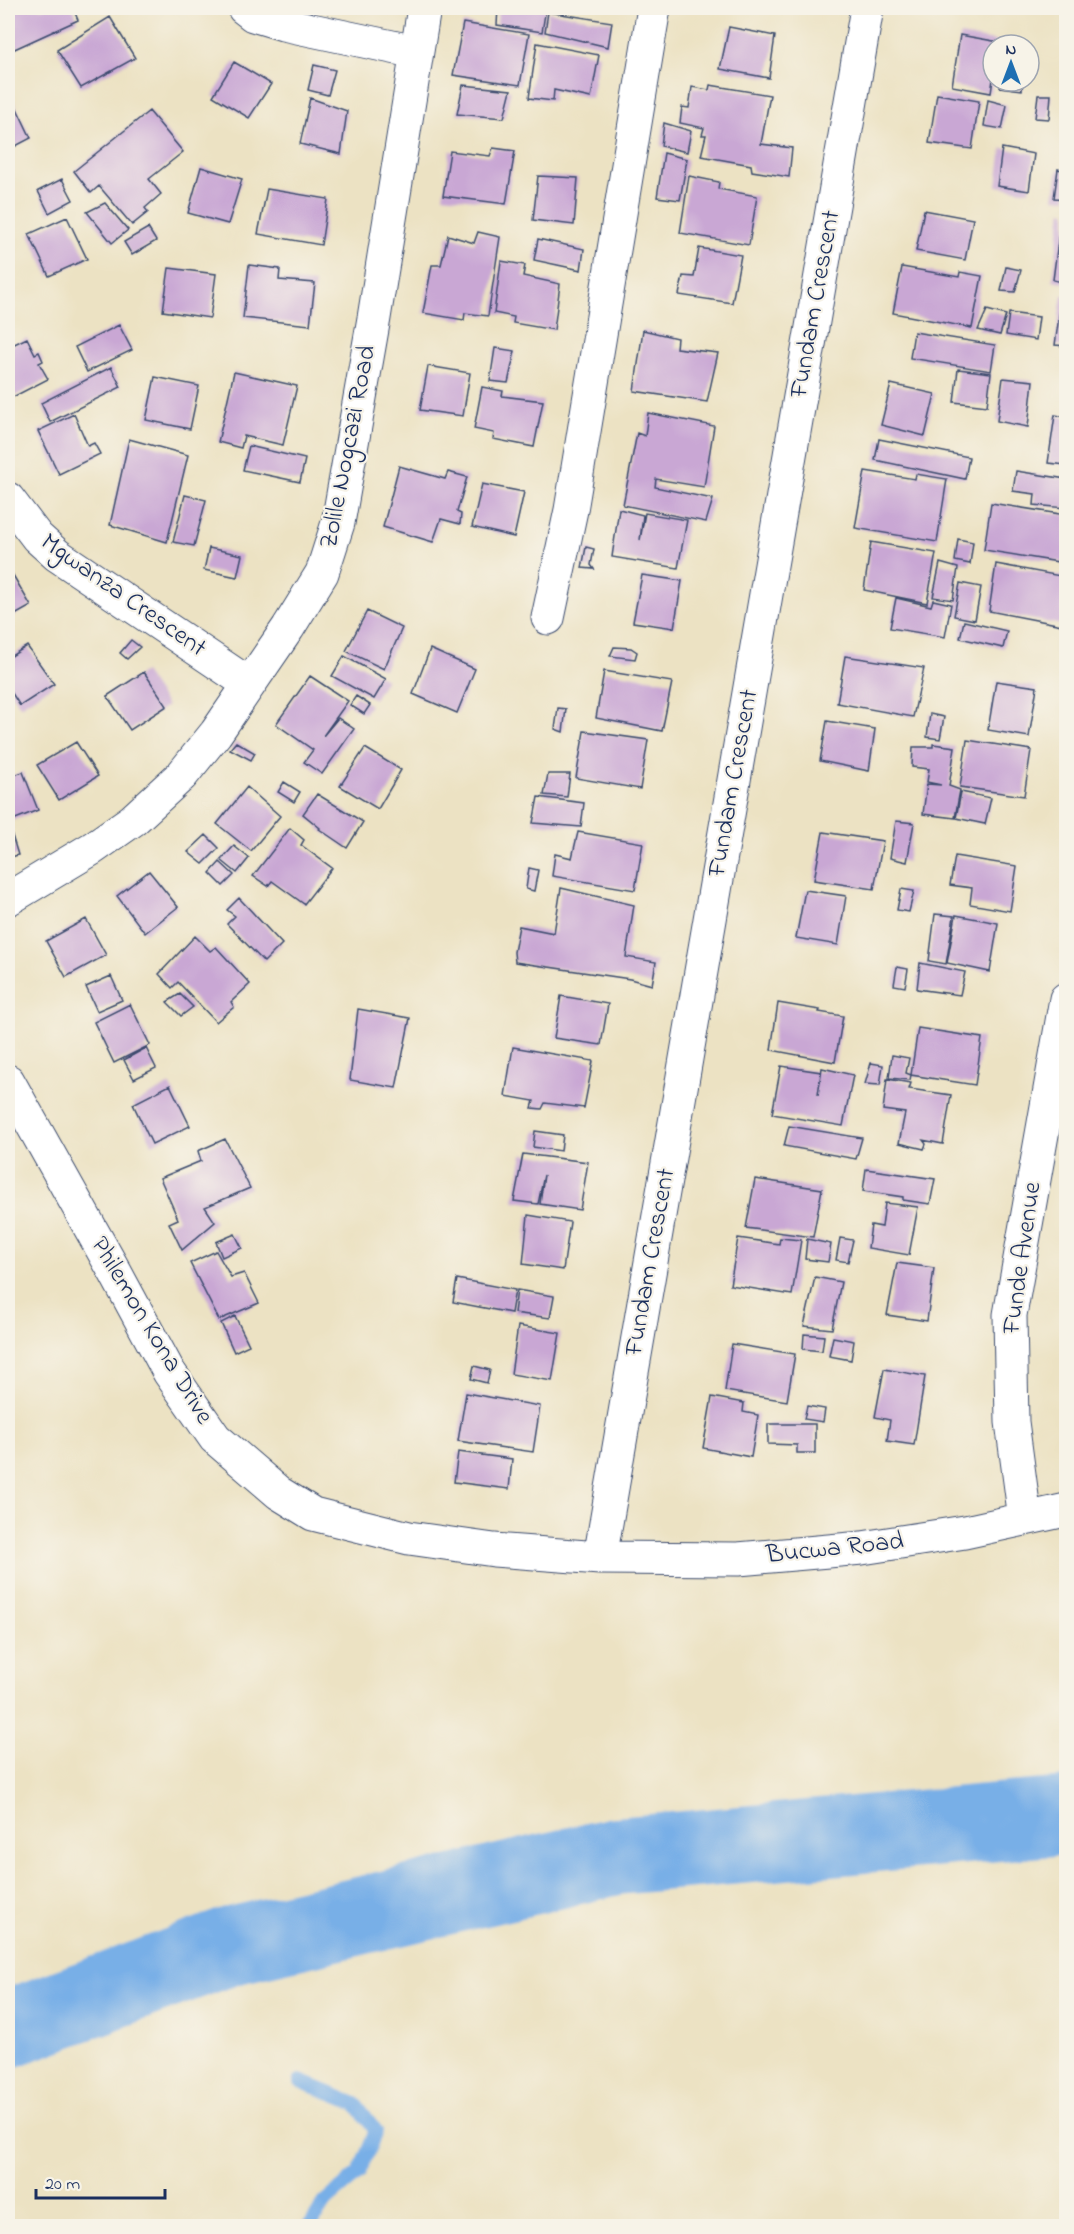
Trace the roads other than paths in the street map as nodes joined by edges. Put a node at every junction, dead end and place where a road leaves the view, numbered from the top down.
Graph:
1 (243, 8) edge
2 (424, 8) edge
3 (654, 8) edge
4 (867, 8) edge
5 (416, 52) junction
6 (8, 499) edge
7 (548, 618) dead end
8 (249, 684) junction
9 (8, 899) edge
10 (1066, 999) edge
11 (8, 1081) edge
12 (1066, 1510) edge
13 (1025, 1519) junction
14 (600, 1558) junction

1 - 5 street
2 - 5 street, Zolile Nogcazi Road
3 - 7 street
4 - 14 street, Fundam Crescent
5 - 8 street, Zolile Nogcazi Road
6 - 8 street, Mgwanza Crescent
8 - 9 street, Zolile Nogcazi Road
10 - 13 street, Funde Avenue
11 - 14 street, Philemon Kona Drive
12 - 13 street, Bucwa Road
13 - 14 street, Bucwa Road

